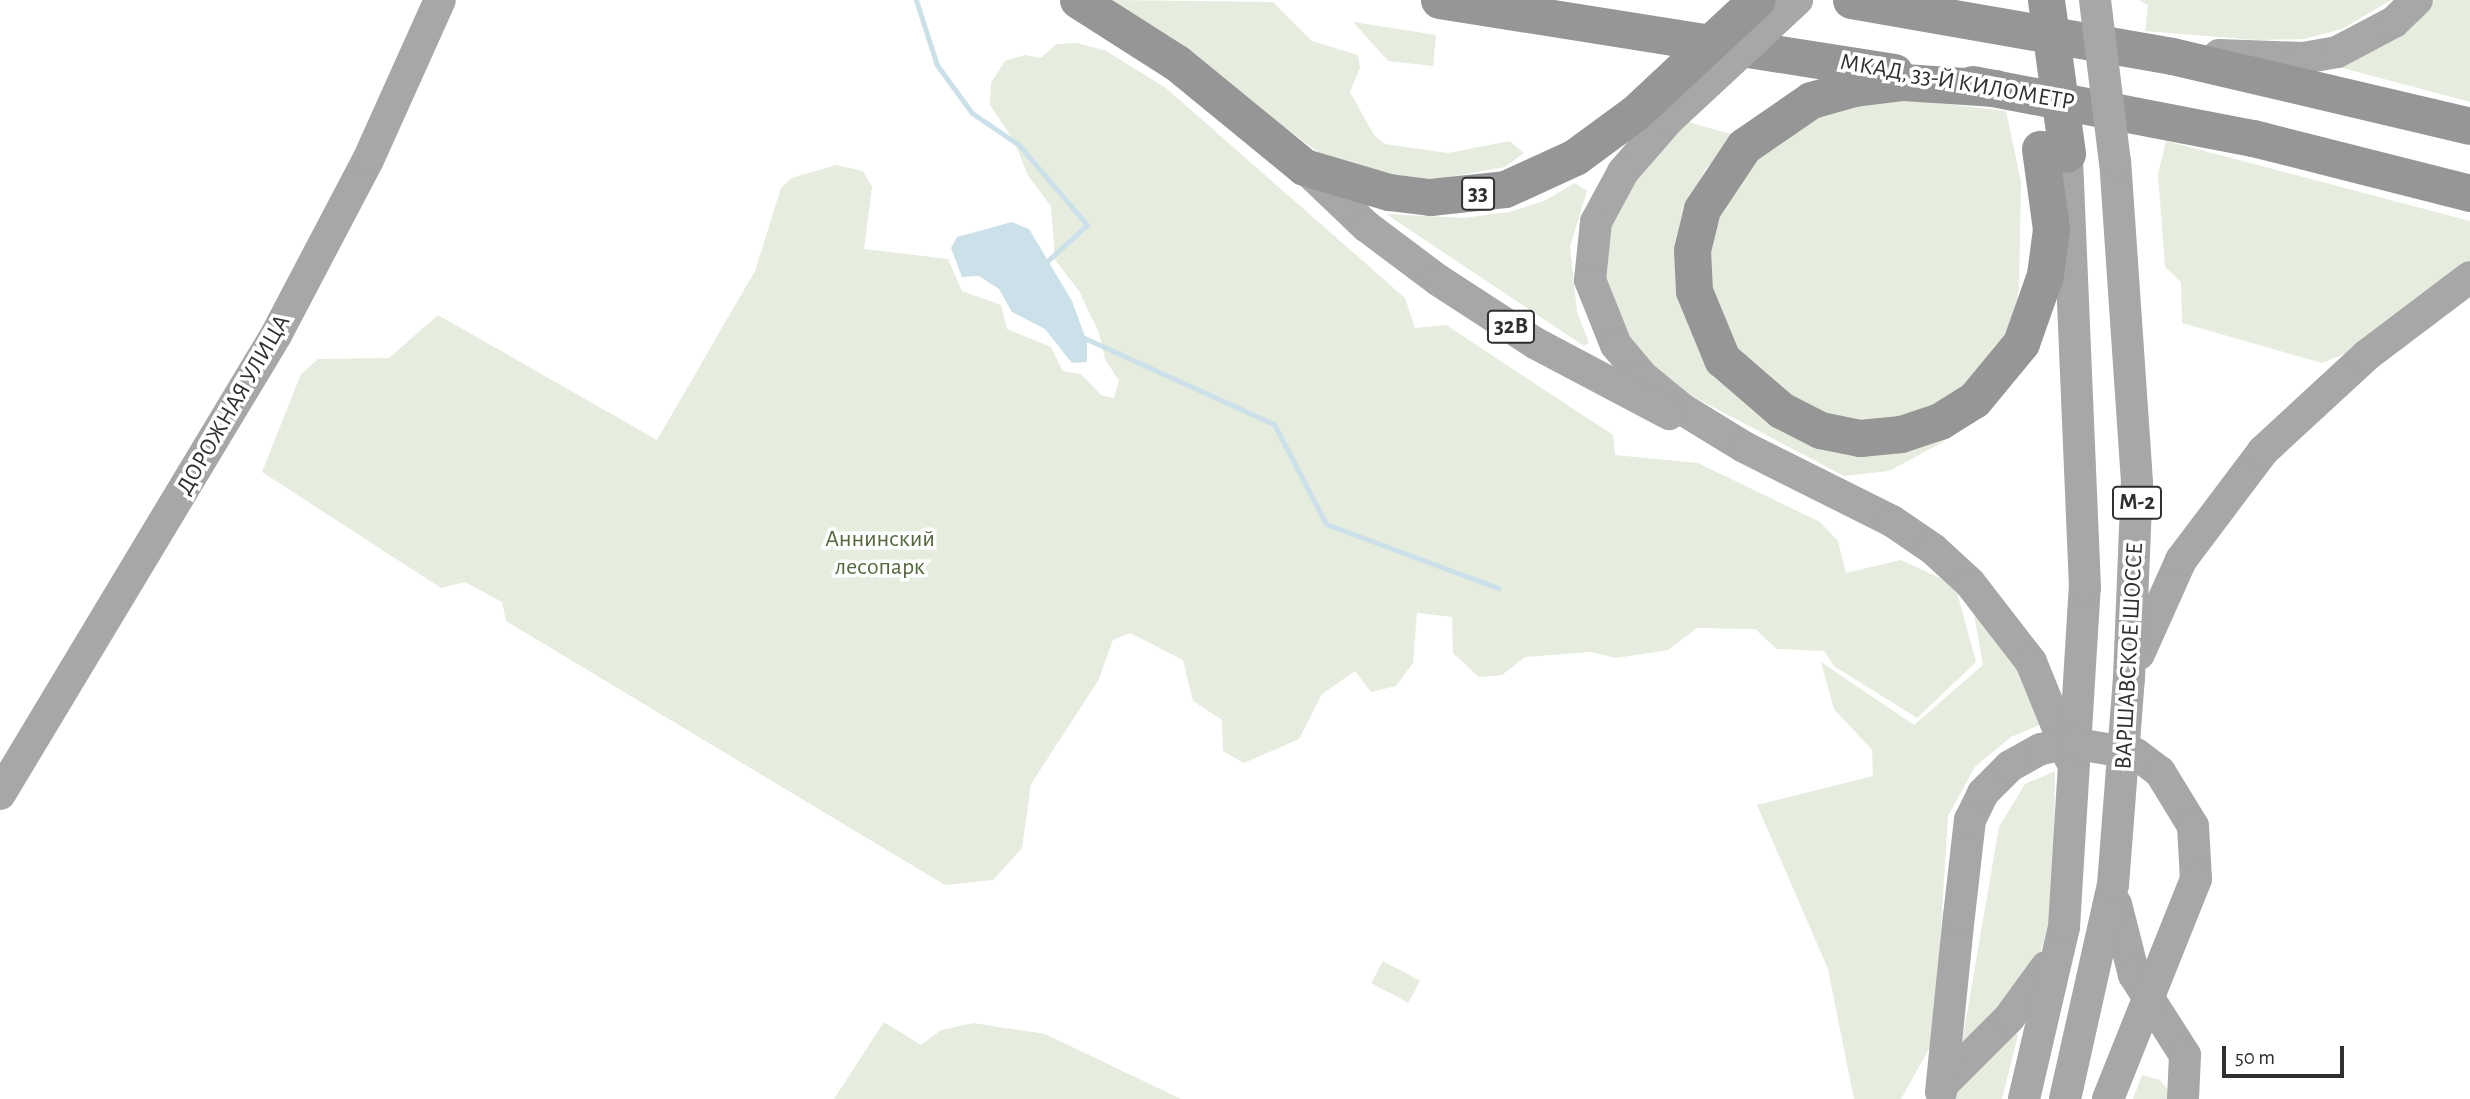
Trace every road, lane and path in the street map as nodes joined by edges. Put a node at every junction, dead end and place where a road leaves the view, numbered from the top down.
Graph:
1 (440, 0) edge
2 (1078, 0) edge
3 (1439, 0) edge
4 (1756, 0) edge
5 (1797, 0) edge
6 (1851, 0) edge
7 (2023, 0) edge
8 (2046, 0) edge
9 (2095, 0) edge
10 (2417, 0) edge
11 (2089, 40) junction
12 (1995, 88) junction
13 (1652, 116) junction
14 (2470, 127) edge
15 (2054, 152) junction
16 (1304, 167) junction
17 (2470, 193) edge
18 (2051, 229) junction
19 (2470, 277) edge
20 (2078, 371) junction
21 (1747, 448) junction
22 (2129, 678) junction
23 (2075, 791) junction
24 (0, 794) edge
25 (2113, 885) junction
26 (2064, 927) junction
27 (1941, 1092) edge
28 (2024, 1099) edge
29 (2065, 1099) edge
30 (2108, 1099) edge
31 (2183, 1099) edge

1 - 24 main road, ДОРОЖНАЯ УЛИЦА
2 - 16 highway, 32B
3 - 12 highway, МКАД, 33-Й КИЛОМЕТР
4 - 13 highway, 33, bridge
5 - 13 main road, bridge
6 - 11 highway
7 - 15 highway
8 - 15 highway, ВАРШАВСКОЕ ШОССЕ / М-2, bridge
9 - 22 main road, ВАРШАВСКОЕ ШОССЕ / М-2, bridge
10 - 11 main road
11 - 14 highway
12 - 17 highway, МКАД, 33-Й КИЛОМЕТР
12 - 18 highway
13 - 16 highway, 33
13 - 21 main road
15 - 18 highway
15 - 20 main road, ВАРШАВСКОЕ ШОССЕ / М-2
16 - 21 main road, 32B
18 - 20 main road
19 - 22 main road
20 - 23 main road, ВАРШАВСКОЕ ШОССЕ / М-2
21 - 23 main road
22 - 25 main road, ВАРШАВСКОЕ ШОССЕ / М-2
23 - 26 main road, ВАРШАВСКОЕ ШОССЕ
25 - 29 main road, ВАРШАВСКОЕ ШОССЕ
25 - 31 main road
26 - 27 main road
26 - 28 main road, ВАРШАВСКОЕ ШОССЕ
27 - 30 main road, bridge

